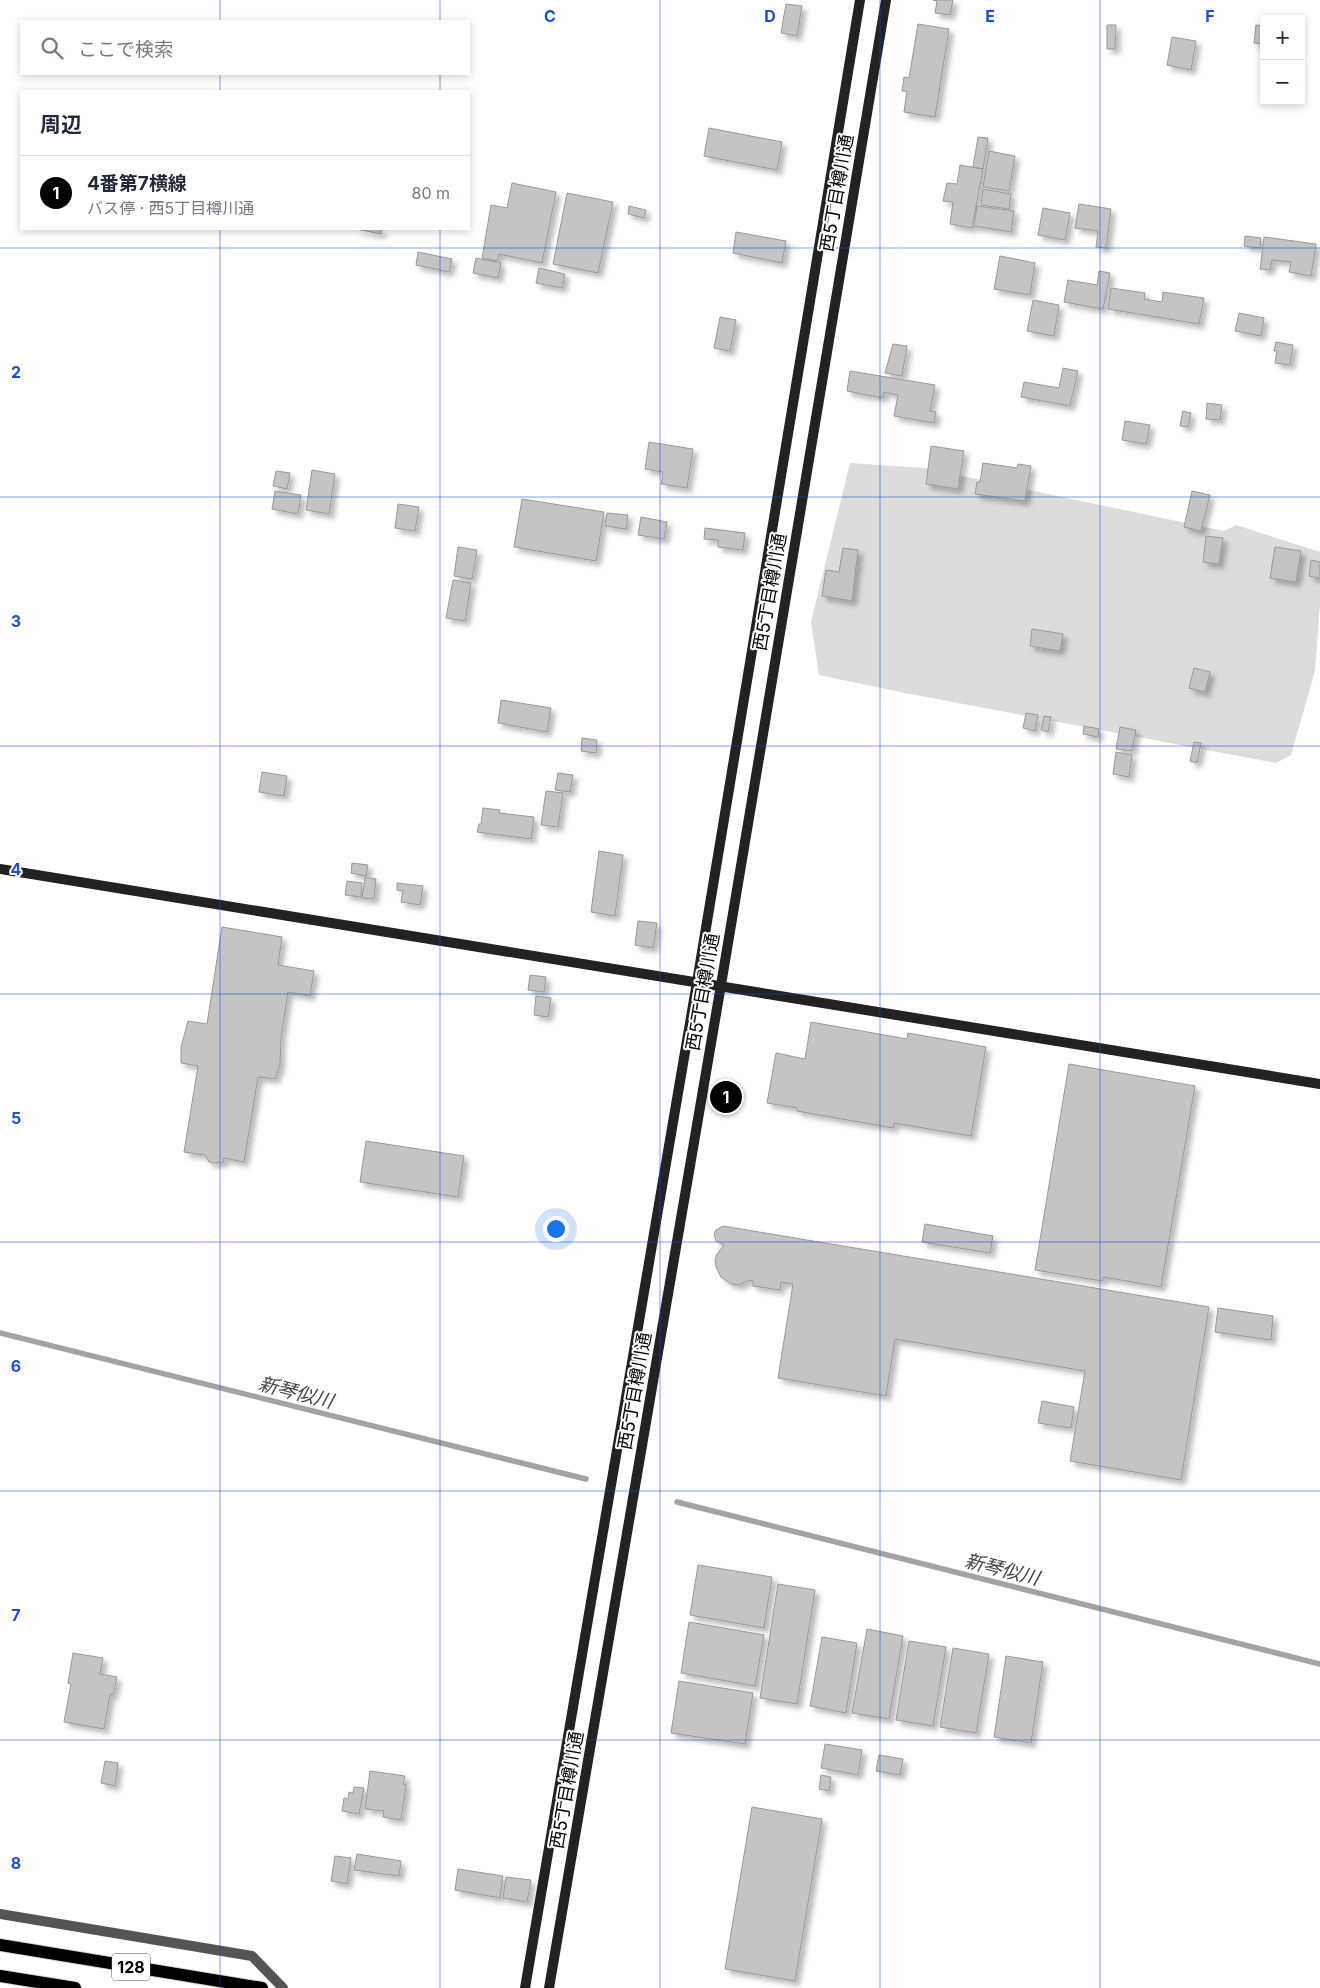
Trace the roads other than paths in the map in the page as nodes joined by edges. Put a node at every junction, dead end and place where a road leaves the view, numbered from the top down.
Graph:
1 (860, 0) edge
2 (886, 0) edge
3 (0, 869) edge
4 (696, 982) junction
5 (720, 986) junction
6 (1320, 1084) edge
7 (0, 1914) edge
8 (0, 1945) edge
9 (0, 1976) edge
10 (75, 1988) edge
11 (262, 1988) edge
12 (283, 1988) edge
13 (525, 1988) edge
14 (549, 1988) edge

1 - 4 main road, 西5丁目樽川通
2 - 5 main road, 西5丁目樽川通
3 - 4 main road
4 - 5 main road
4 - 13 main road, 西5丁目樽川通
5 - 6 main road
5 - 14 main road, 西5丁目樽川通
7 - 12 street
8 - 11 main road, 128
9 - 10 main road

